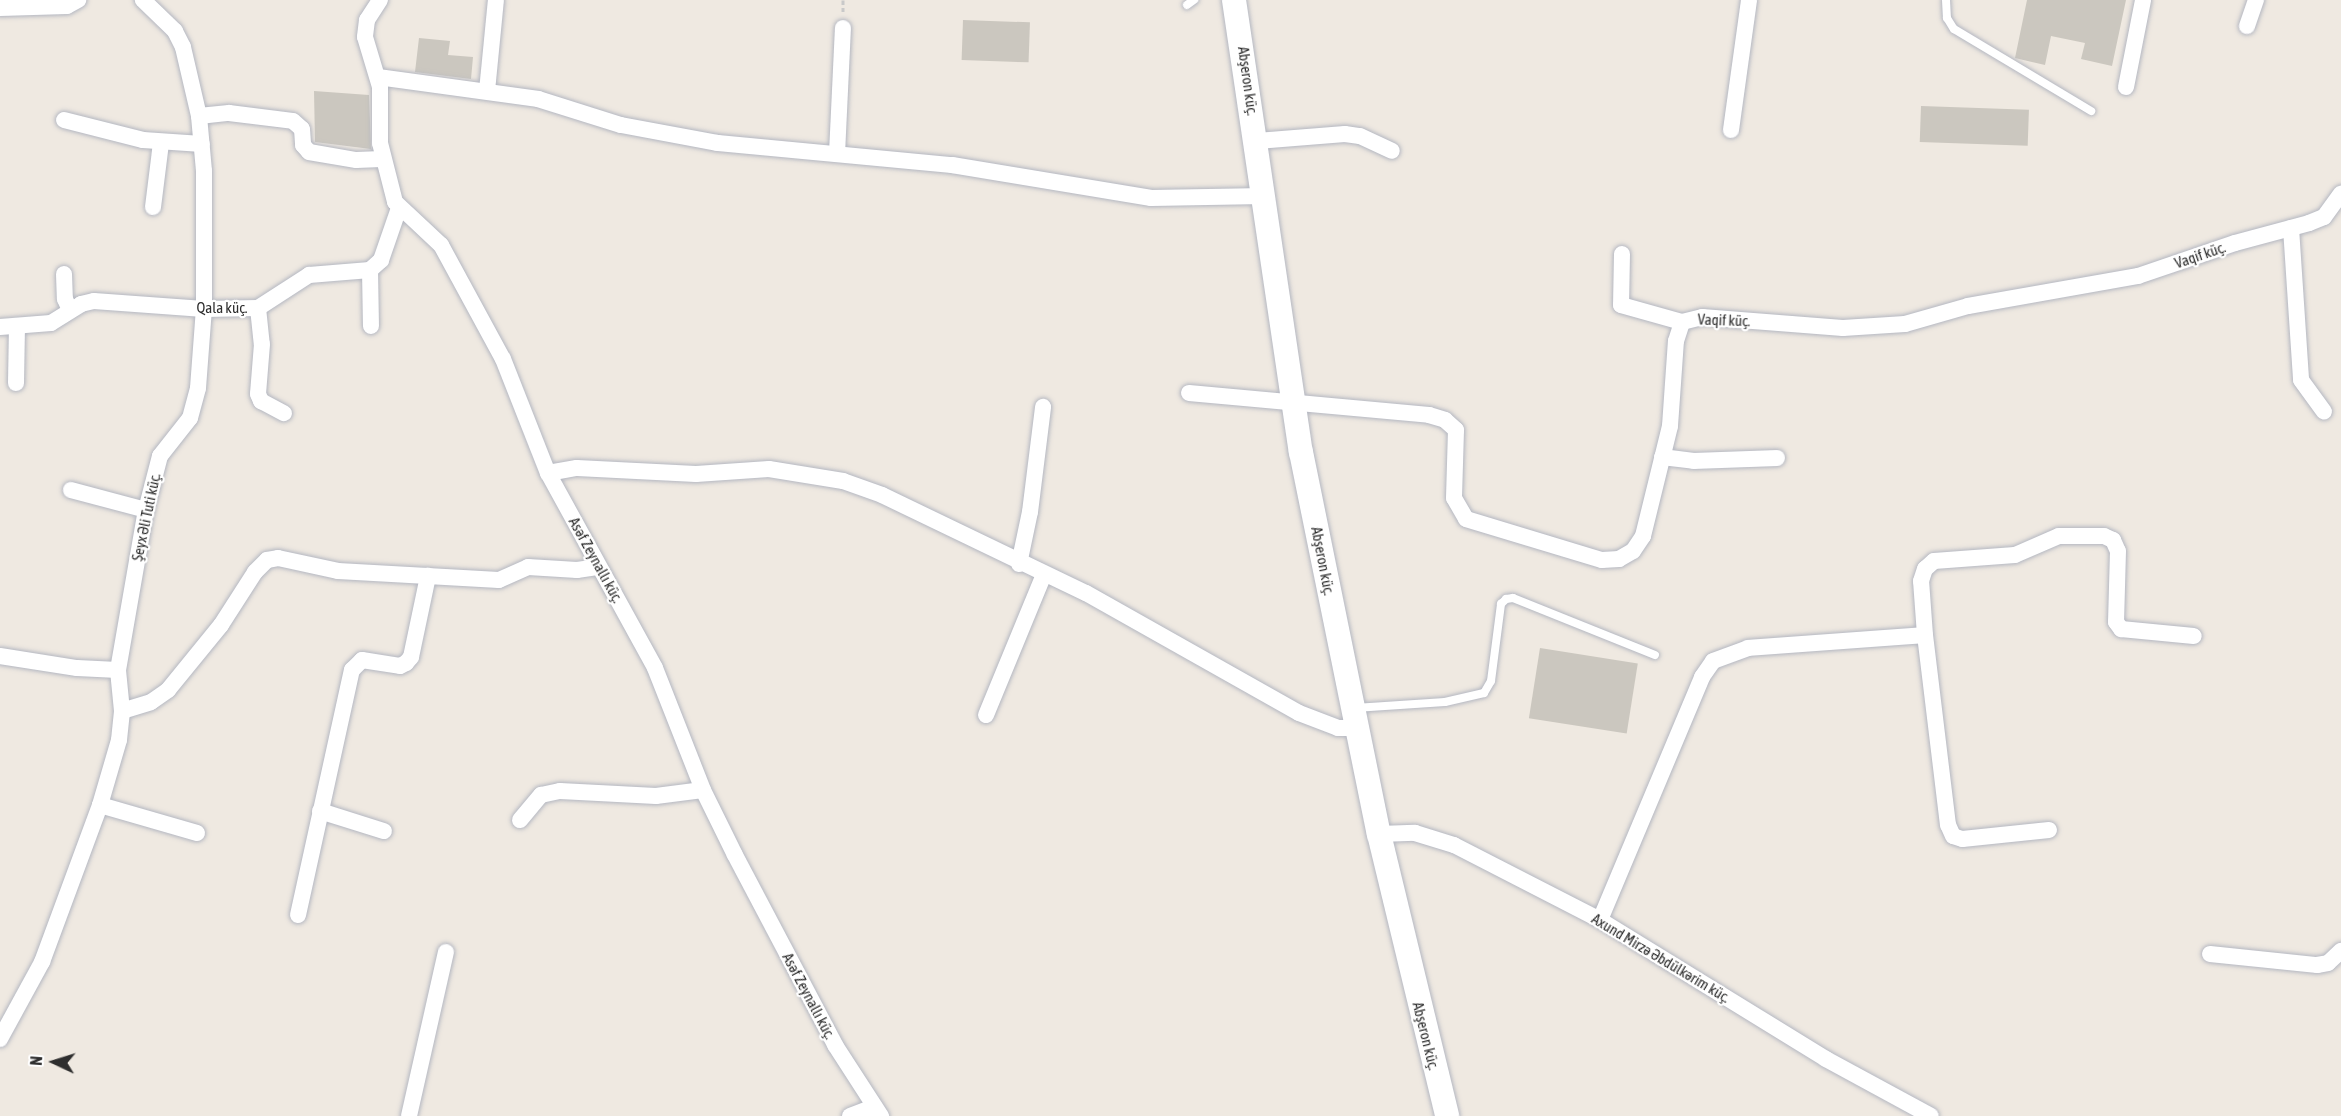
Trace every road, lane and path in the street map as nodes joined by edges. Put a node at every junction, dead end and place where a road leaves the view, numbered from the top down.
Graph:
1 (78, 0) edge
2 (143, 0) edge
3 (380, 0) edge
4 (496, 0) edge
5 (1234, 0) edge
6 (1749, 0) edge
7 (1946, 0) edge
8 (2143, 0) edge
9 (2256, 0) edge
10 (0, 8) edge
11 (2247, 26) dead end
12 (843, 28) dead end
13 (378, 77) junction
14 (2126, 87) dead end
15 (487, 91) junction
16 (2091, 111) dead end
17 (199, 116) junction
18 (64, 120) dead end
19 (1731, 130) dead end
20 (1257, 141) junction
21 (161, 142) junction
22 (202, 144) junction
23 (1392, 151) dead end
24 (837, 154) junction
25 (382, 159) junction
26 (2341, 194) edge
27 (1265, 196) junction
28 (153, 207) dead end
29 (399, 208) junction
30 (2291, 228) junction
31 (1622, 254) dead end
32 (370, 270) junction
33 (64, 274) dead end
34 (258, 308) junction
35 (204, 309) junction
36 (70, 310) junction
37 (1682, 322) junction
38 (17, 326) junction
39 (371, 326) dead end
40 (0, 327) edge
41 (16, 383) dead end
42 (1189, 393) dead end
43 (1293, 401) junction
44 (1043, 407) dead end
45 (284, 412) dead end
46 (2324, 412) dead end
47 (1662, 457) junction
48 (1777, 459) dead end
49 (548, 473) junction
50 (71, 489) dead end
51 (146, 510) junction
52 (1019, 564) junction
53 (599, 567) junction
54 (1044, 574) junction
55 (428, 576) junction
56 (1925, 635) junction
57 (2194, 636) dead end
58 (1655, 655) dead end
59 (0, 656) edge
60 (118, 670) junction
61 (122, 711) junction
62 (986, 715) dead end
63 (1355, 718) junction
64 (703, 790) junction
65 (100, 805) junction
66 (320, 811) junction
67 (520, 820) dead end
68 (2049, 830) dead end
69 (384, 831) dead end
70 (197, 833) dead end
71 (1380, 834) junction
72 (298, 915) dead end
73 (1600, 920) junction
74 (2341, 951) edge
75 (446, 952) dead end
76 (2210, 954) dead end
77 (0, 1039) edge
78 (877, 1112) edge
79 (409, 1116) edge
80 (850, 1116) edge
81 (1447, 1116) edge
82 (1931, 1116) edge

1 - 10 street
2 - 17 street, Şeyx Əli Tuti küç.
3 - 13 street, Asəf Zeynallı küç.
4 - 15 street
5 - 20 main road, Abşeron küç.
6 - 19 street
7 - 16 lane
8 - 14 street
9 - 11 street
12 - 24 street
13 - 15 street
13 - 25 street, Asəf Zeynallı küç.
15 - 24 street
17 - 22 street, Şeyx Əli Tuti küç.
17 - 25 street
18 - 21 street
20 - 23 street
20 - 27 main road, Abşeron küç.
21 - 22 street
21 - 28 street
22 - 35 street, Şeyx Əli Tuti küç.
24 - 27 street
25 - 29 street, Asəf Zeynallı küç.
26 - 30 street, Vaqif küç.
27 - 43 main road, Abşeron küç.
29 - 32 street
29 - 49 street, Asəf Zeynallı küç.
30 - 37 street, Vaqif küç.
30 - 46 street
31 - 37 street
32 - 34 street, Qala küç.
32 - 39 street
33 - 36 street
34 - 35 street, Qala küç.
34 - 45 street
35 - 36 street, Qala küç.
35 - 51 street, Şeyx Əli Tuti küç.
36 - 38 street, Qala küç.
37 - 47 street, Vaqif küç.
38 - 40 street, Qala küç.
38 - 41 street
42 - 43 street, Vaqif küç.
43 - 47 street, Vaqif küç.
43 - 63 main road, Abşeron küç.
44 - 52 street
47 - 48 street
49 - 52 street
49 - 53 street, Asəf Zeynallı küç.
50 - 51 street
51 - 60 street, Şeyx Əli Tuti küç.
52 - 54 street
53 - 55 street
53 - 64 street, Asəf Zeynallı küç.
54 - 62 street
54 - 63 street
55 - 61 street
55 - 66 street
56 - 57 street
56 - 68 street
56 - 73 street
58 - 63 lane
59 - 60 street
60 - 61 street, Şeyx Əli Tuti küç.
61 - 65 street, Şeyx Əli Tuti küç.
63 - 71 main road, Abşeron küç.
64 - 67 street
64 - 78 street, Asəf Zeynallı küç.
65 - 70 street
65 - 77 street, Şeyx Əli Tuti küç.
66 - 69 street
66 - 72 street
71 - 73 street, Axund Mirzə Əbdülkərim küç.
71 - 81 main road, Abşeron küç.
73 - 82 street, Axund Mirzə Əbdülkərim küç.
74 - 76 street
75 - 79 street
78 - 80 street

